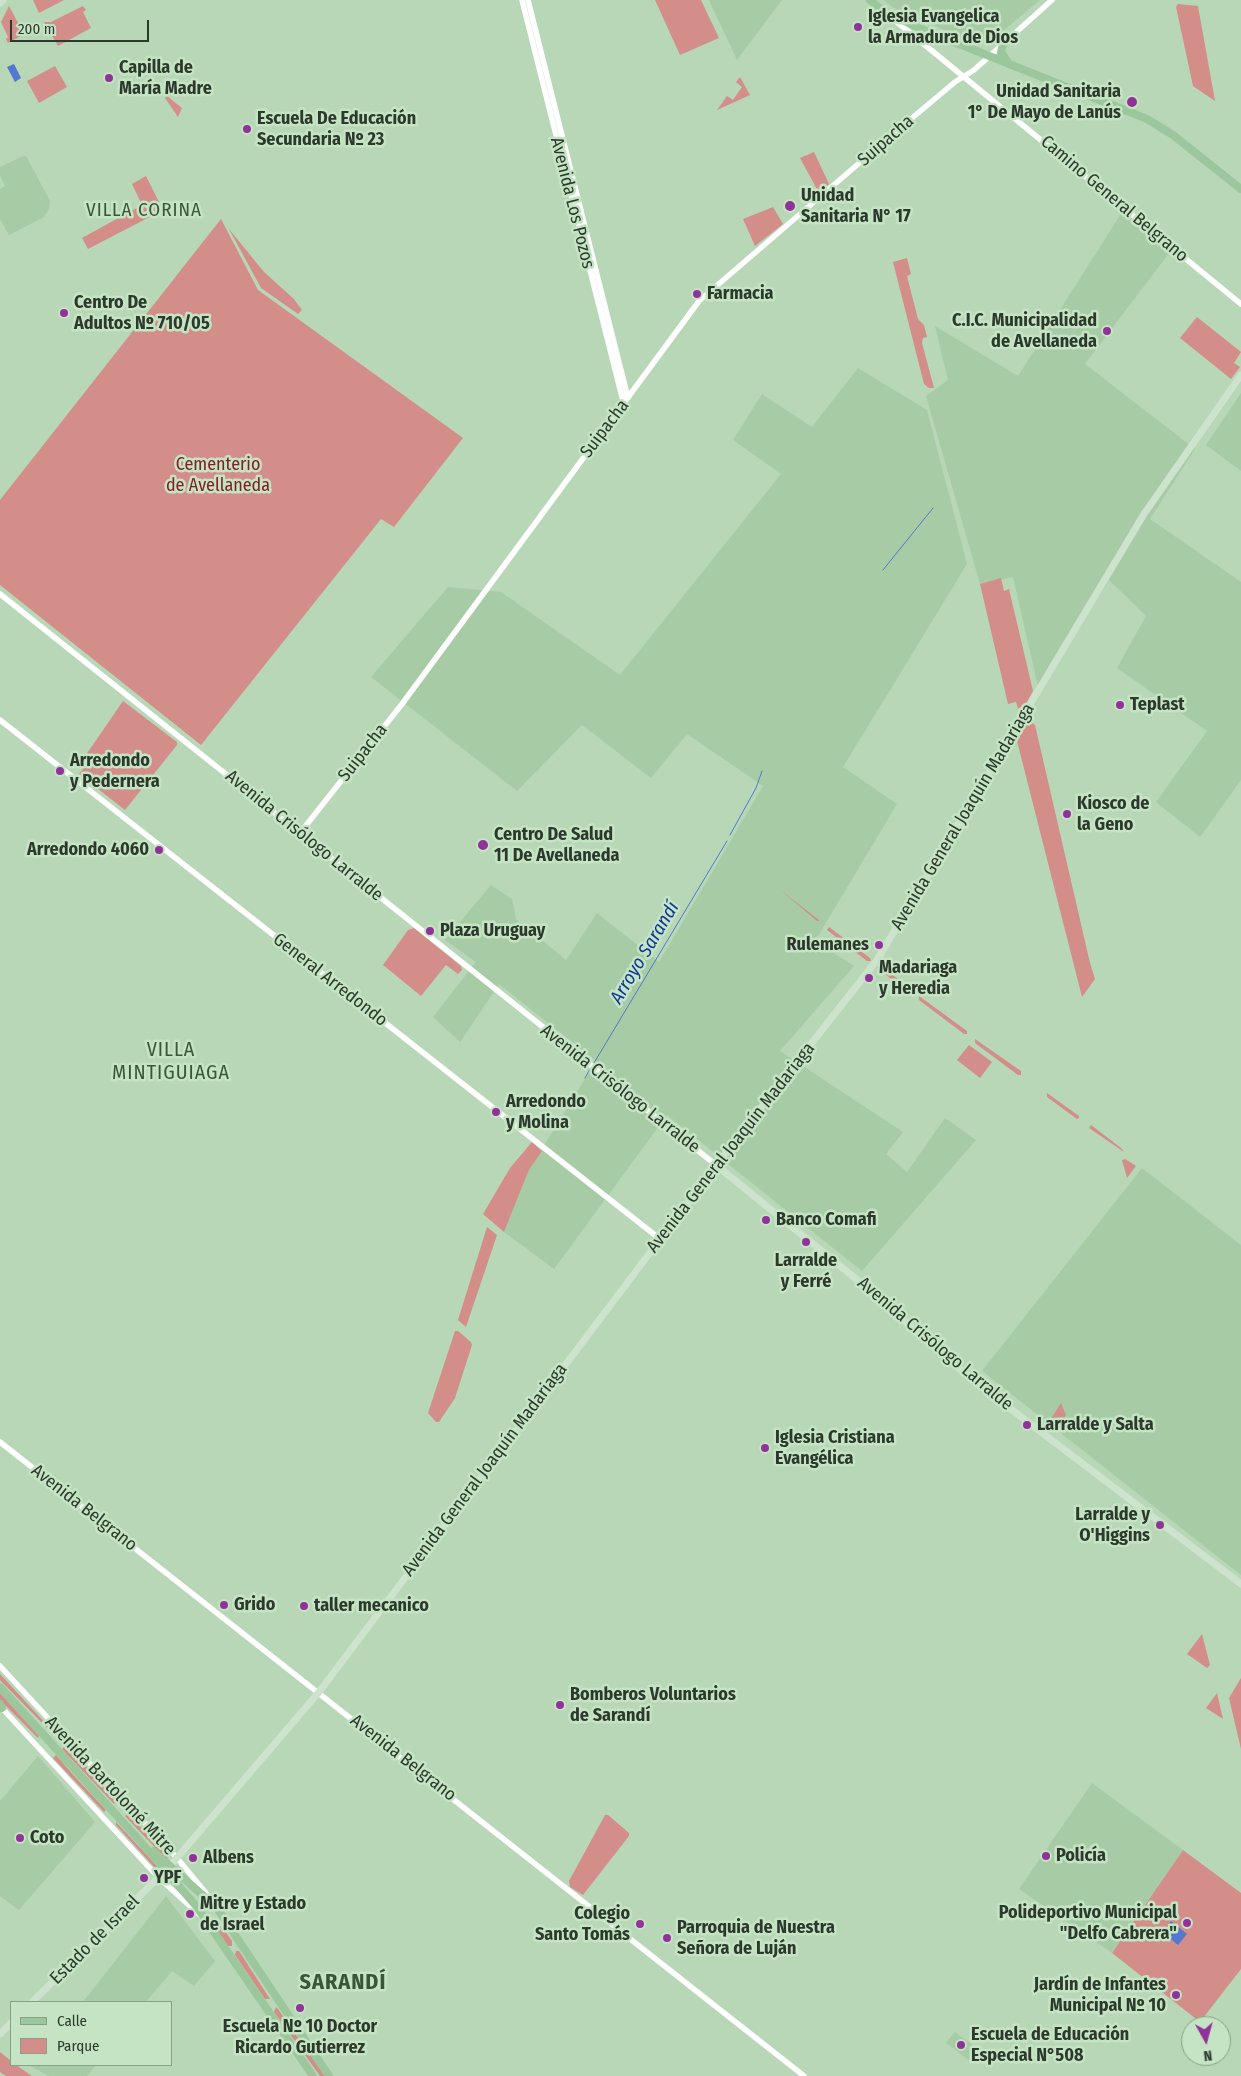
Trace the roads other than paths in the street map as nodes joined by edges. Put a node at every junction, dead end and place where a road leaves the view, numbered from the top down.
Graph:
1 (2, 0) edge
2 (522, 0) edge
3 (528, 0) edge
4 (870, 0) edge
5 (1052, 0) edge
6 (0, 3) edge
7 (885, 12) junction
8 (1004, 41) junction
9 (988, 57) junction
10 (1009, 64) junction
11 (965, 76) junction
12 (1241, 189) edge
13 (1241, 304) edge
14 (1241, 375) edge
15 (628, 398) junction
16 (624, 405) junction
17 (0, 594) edge
18 (0, 720) edge
19 (300, 832) junction
20 (716, 1164) junction
21 (660, 1239) junction
22 (0, 1442) edge
23 (1241, 1584) edge
24 (0, 1666) edge
25 (0, 1687) edge
26 (318, 1692) junction
27 (1, 1706) edge
28 (177, 1858) junction
29 (167, 1869) junction
30 (158, 1877) junction
31 (196, 1906) junction
32 (217, 1908) junction
33 (205, 1919) junction
34 (33, 2001) edge
35 (10, 2024) edge
36 (0, 2034) edge
37 (313, 2076) edge
38 (329, 2076) edge
39 (804, 2076) edge

1 - 6 main road
2 - 16 street, Avenida Los Pozos
3 - 15 street, Avenida Los Pozos
4 - 7 main road, Camino General Belgrano
5 - 8 street, Suipacha
7 - 9 main road
7 - 11 street, Camino General Belgrano
8 - 9 street, Suipacha
8 - 10 main road
9 - 10 main road
9 - 11 street, Suipacha
10 - 12 main road
11 - 13 street, Camino General Belgrano
11 - 15 street, Suipacha
14 - 20 main road, Avenida General Joaquín Madariaga
15 - 16 street, Suipacha
16 - 19 street, Suipacha
17 - 19 street, Avenida Crisólogo Larralde
18 - 21 street, General Arredondo
19 - 20 street, Avenida Crisólogo Larralde
20 - 21 main road, Avenida General Joaquín Madariaga
20 - 23 main road, Avenida Crisólogo Larralde
21 - 26 main road, Avenida General Joaquín Madariaga
22 - 26 street, Avenida Belgrano
24 - 28 street, Avenida Bartolomé Mitre
25 - 29 main road, Avenida Bartolomé Mitre
26 - 28 main road, Avenida General Joaquín Madariaga
26 - 39 street, Avenida Belgrano
27 - 30 street, Avenida Bartolomé Mitre
28 - 29 main road, Avenida General Joaquín Madariaga
28 - 32 street, Avenida Bartolomé Mitre
29 - 30 main road, Avenida General Joaquín Madariaga
29 - 31 main road, Avenida Bartolomé Mitre
29 - 32 main road, Avenida Bartolomé Mitre
30 - 33 street, Avenida Bartolomé Mitre
30 - 34 main road, Estado de Israel
31 - 32 main road
31 - 33 main road, Avenida Bartolomé Mitre
32 - 38 main road, Avenida Bartolomé Mitre
33 - 37 main road, Avenida Bartolomé Mitre
35 - 36 main road

